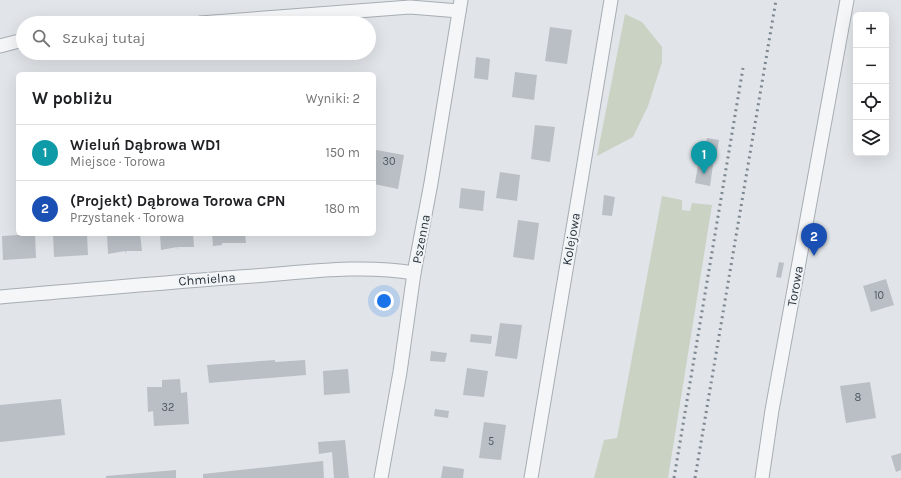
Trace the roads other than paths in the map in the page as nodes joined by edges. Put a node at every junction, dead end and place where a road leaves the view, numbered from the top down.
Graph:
1 (610, 0) edge
2 (847, 0) edge
3 (460, 5) edge
4 (292, 16) edge
5 (16, 42) edge
6 (0, 46) edge
7 (414, 273) junction
8 (0, 297) edge
9 (382, 478) edge
10 (531, 478) edge
11 (762, 478) edge

1 - 10 street, Kolejowa
2 - 11 street, Torowa
3 - 4 street
3 - 7 street, Pszenna
5 - 6 street
7 - 8 street, Chmielna
7 - 9 street, Pszenna

